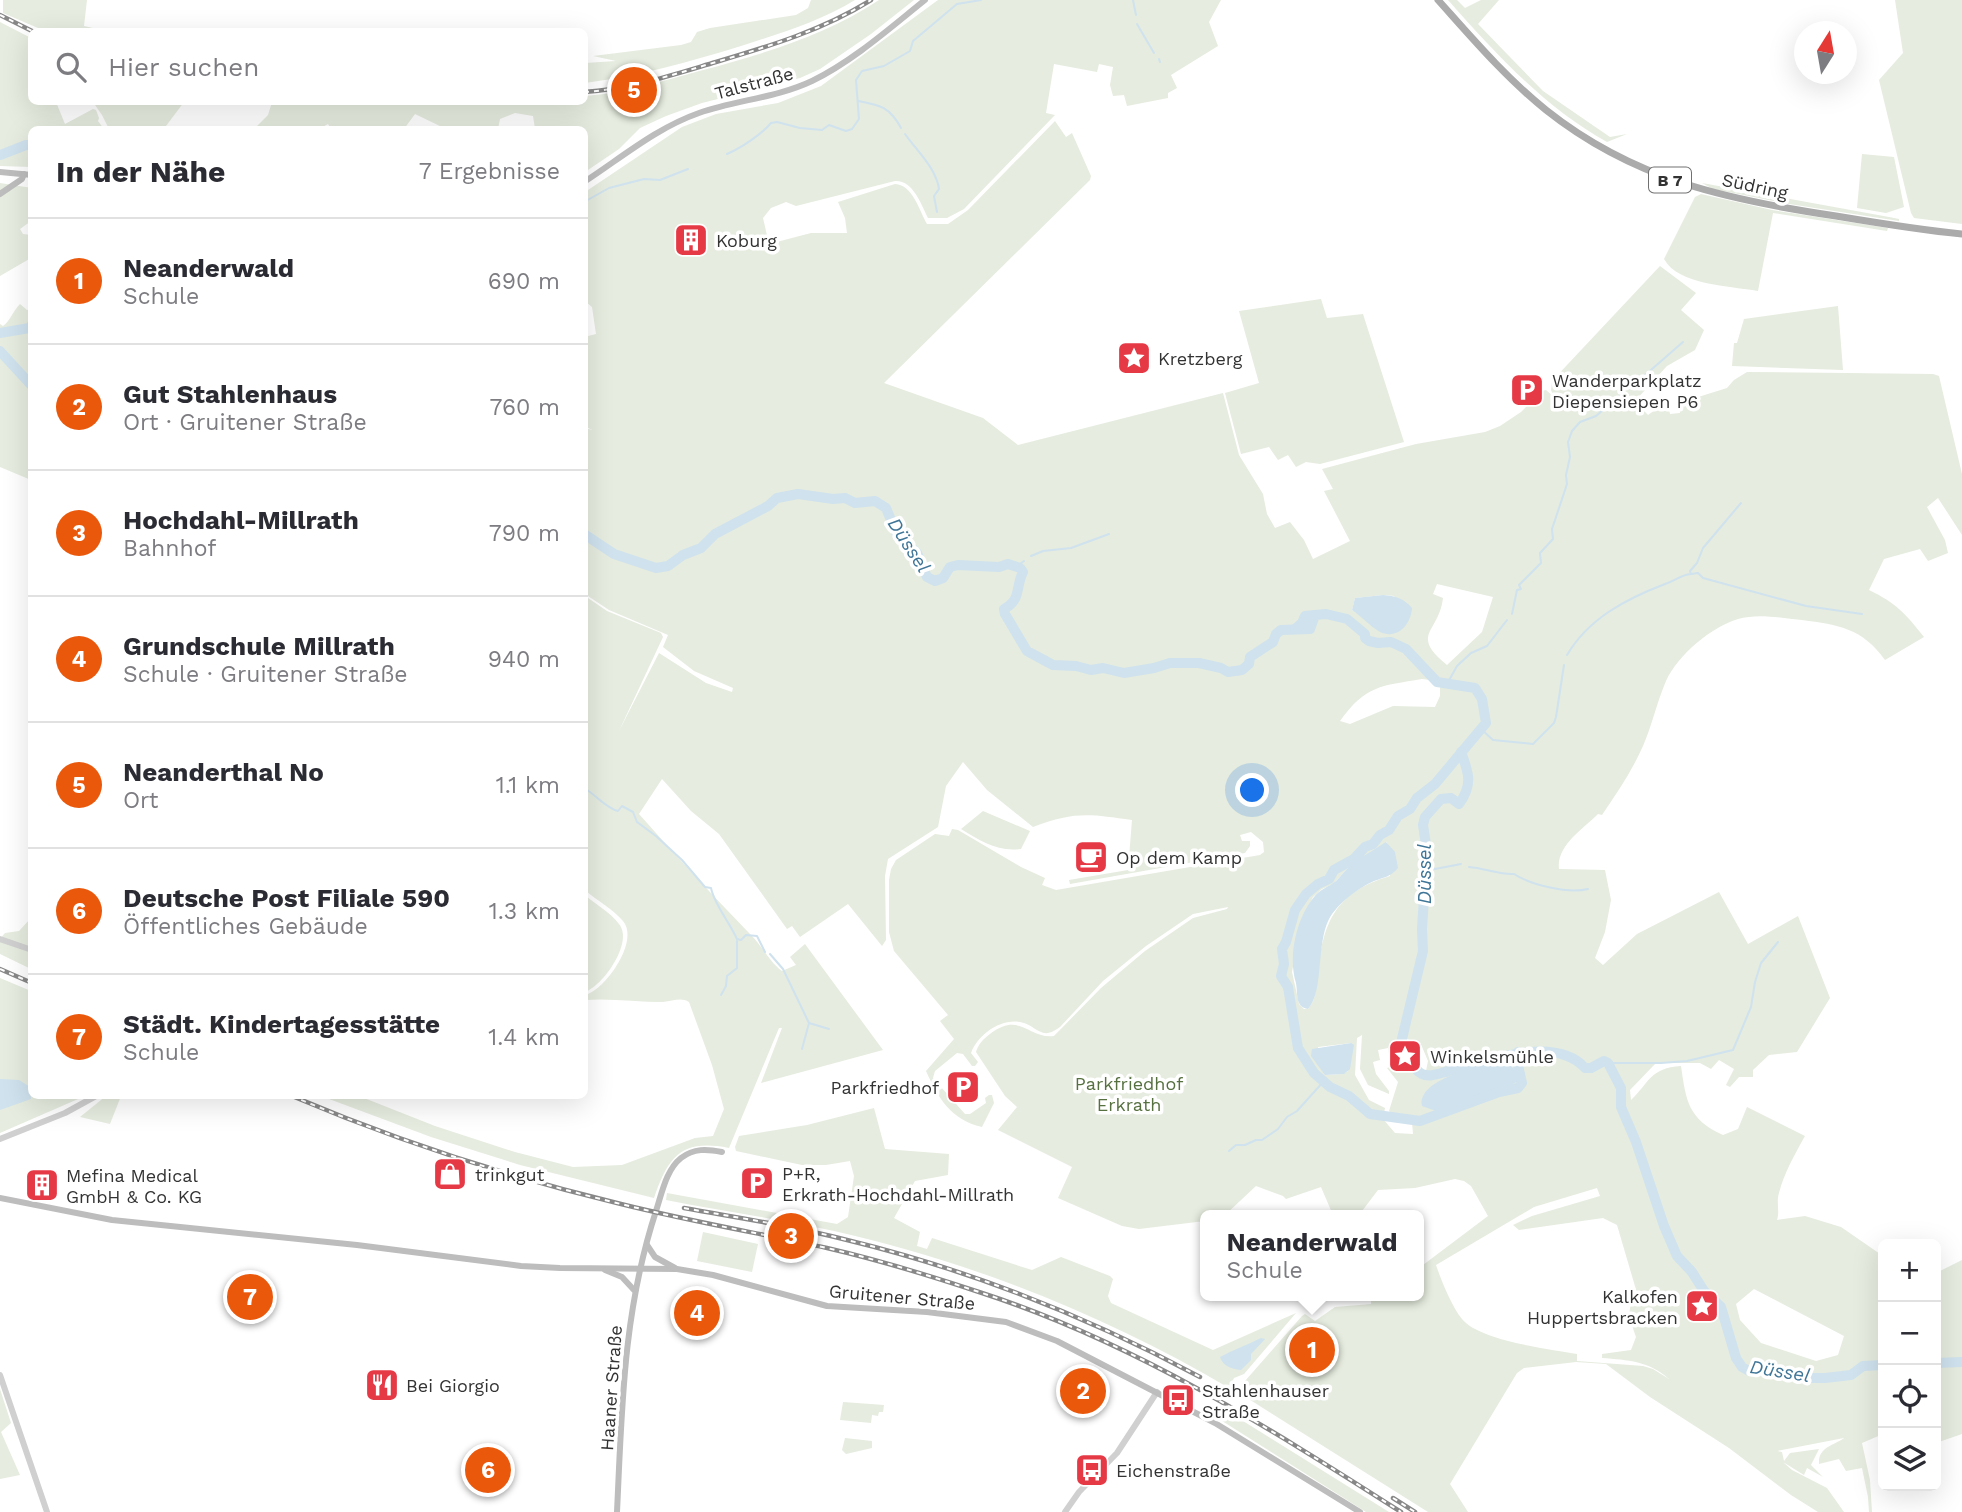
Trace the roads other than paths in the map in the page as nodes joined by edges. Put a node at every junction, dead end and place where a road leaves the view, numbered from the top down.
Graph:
1 (925, 0) edge
2 (1438, 0) edge
3 (0, 172) edge
4 (28, 174) edge
5 (588, 179) edge
6 (0, 194) edge
7 (1962, 234) edge
8 (0, 939) edge
9 (28, 949) edge
10 (91, 1099) edge
11 (0, 1139) edge
12 (722, 1152) dead end
13 (0, 1198) edge
14 (647, 1244) junction
15 (640, 1268) junction
16 (603, 1269) junction
17 (677, 1269) junction
18 (634, 1290) junction
19 (0, 1375) edge
20 (1157, 1392) junction
21 (47, 1512) edge
22 (617, 1512) edge
23 (1065, 1512) edge
24 (1360, 1512) edge

1 - 5 main road, Talstraße
2 - 7 main road, Südring / B 7
3 - 4 main road
4 - 6 main road
8 - 9 street
10 - 11 street
12 - 14 main road, Haaner Straße
13 - 16 main road, Gruitener Straße
14 - 15 main road, Haaner Straße
14 - 17 main road
15 - 16 main road, Gruitener Straße
15 - 17 main road, Gruitener Straße
15 - 18 main road, Haaner Straße
16 - 18 main road
17 - 20 main road, Gruitener Straße
18 - 22 main road, Haaner Straße
19 - 21 street
20 - 23 street
20 - 24 main road, Gruitener Straße

